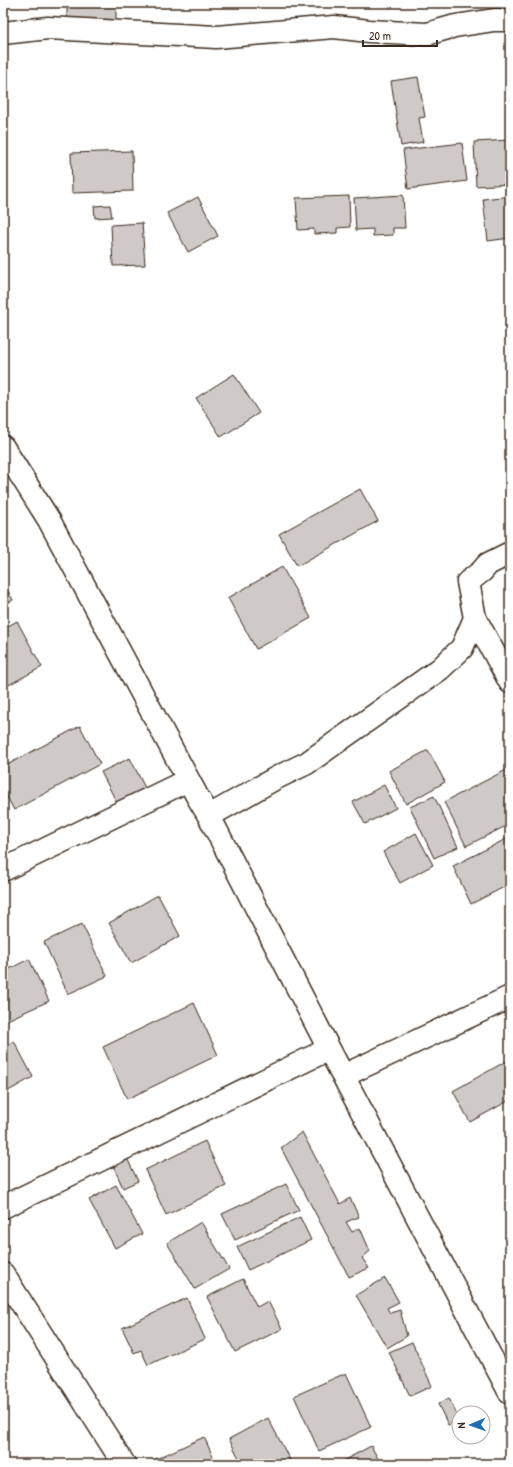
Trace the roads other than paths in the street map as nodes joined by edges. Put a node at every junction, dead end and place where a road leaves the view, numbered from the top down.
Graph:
1 (510, 20) edge
2 (3, 33) edge
3 (3, 447) edge
4 (510, 553) edge
5 (475, 618) junction
6 (510, 682) edge
7 (188, 780) junction
8 (209, 816) junction
9 (3, 870) edge
10 (510, 997) edge
11 (329, 1049) junction
12 (343, 1076) junction
13 (3, 1207) edge
14 (3, 1274) edge
15 (510, 1393) edge
16 (115, 1459) edge

1 - 2 street
3 - 7 street
4 - 5 street
5 - 6 street
5 - 8 street
7 - 8 street
7 - 9 street
8 - 11 street
10 - 12 street
11 - 12 street
11 - 13 street
12 - 15 street
14 - 16 street

